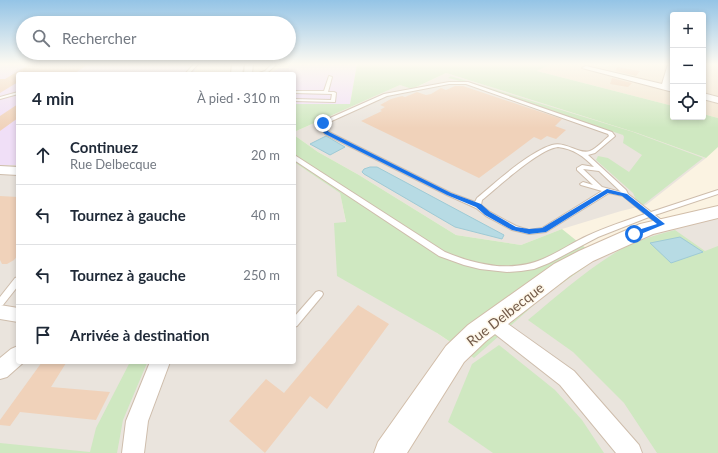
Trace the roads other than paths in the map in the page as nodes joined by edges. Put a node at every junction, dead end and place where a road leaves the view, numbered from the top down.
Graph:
1 (328, 85) edge
2 (437, 85) edge
3 (470, 85) edge
4 (657, 85) edge
5 (669, 88) edge
6 (296, 92) edge
7 (326, 92) junction
8 (16, 94) edge
9 (706, 97) edge
10 (0, 98) edge
11 (16, 98) edge
12 (296, 100) edge
13 (718, 100) edge
14 (584, 154) junction
15 (296, 158) edge
16 (0, 170) edge
17 (600, 170) junction
18 (16, 171) edge
19 (583, 184) dead end
20 (604, 190) junction
21 (718, 192) edge
22 (624, 195) junction
23 (718, 202) edge
24 (478, 206) junction
25 (718, 212) edge
26 (656, 220) junction
27 (16, 283) edge
28 (319, 294) dead end
29 (0, 303) edge
30 (0, 312) edge
31 (16, 315) edge
32 (296, 321) edge
33 (492, 322) junction
34 (16, 356) edge
35 (159, 364) edge
36 (0, 370) edge
37 (133, 453) edge
38 (389, 453) edge
39 (631, 453) edge

1 - 7 lane
2 - 24 lane
3 - 14 lane
4 - 5 street
6 - 7 lane
7 - 12 lane
8 - 10 lane
9 - 13 street
10 - 11 lane
14 - 17 lane
14 - 24 lane
15 - 26 lane
16 - 18 street
17 - 20 lane
17 - 22 lane
19 - 20 lane
20 - 22 lane
20 - 24 lane
21 - 26 lane
22 - 26 lane
23 - 26 street, Rue Delbecque
25 - 26 street, Rue Delbecque
26 - 33 street, Rue Delbecque
27 - 29 lane
28 - 32 lane
30 - 31 street
33 - 38 street, Rue Delbecque
33 - 39 street
34 - 36 street
35 - 37 street

